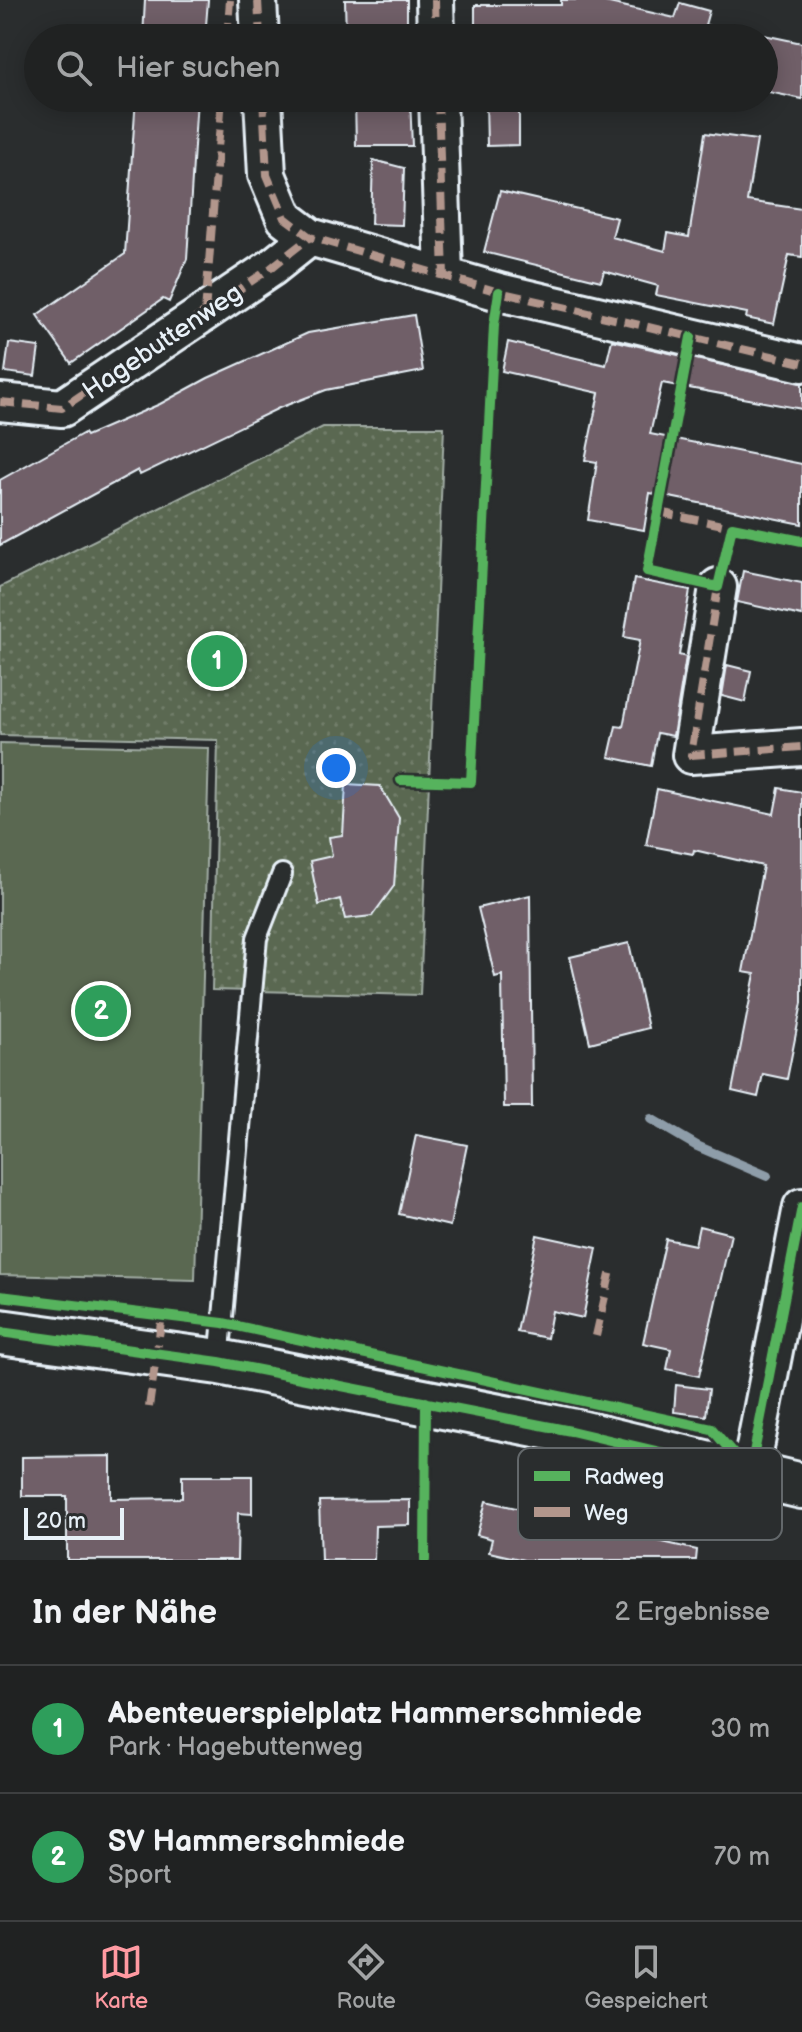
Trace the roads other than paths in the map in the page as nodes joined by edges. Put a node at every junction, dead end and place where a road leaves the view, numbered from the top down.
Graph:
1 (258, 0) edge
2 (435, 0) edge
3 (259, 24) edge
4 (436, 24) edge
5 (264, 112) edge
6 (438, 112) edge
7 (310, 237) junction
8 (444, 275) junction
9 (802, 363) edge
10 (0, 402) edge
11 (718, 587) dead end
12 (802, 747) edge
13 (282, 874) dead end
14 (802, 1207) edge
15 (0, 1332) edge
16 (219, 1362) junction
17 (643, 1448) edge
18 (755, 1448) edge
19 (782, 1481) edge
20 (802, 1486) edge

1 - 3 street
2 - 4 street
5 - 7 street
6 - 8 street
7 - 8 street
7 - 10 street, Hagebuttenweg
8 - 9 street
11 - 12 street
13 - 16 lane
14 - 18 street
15 - 16 street
16 - 17 street
19 - 20 street

